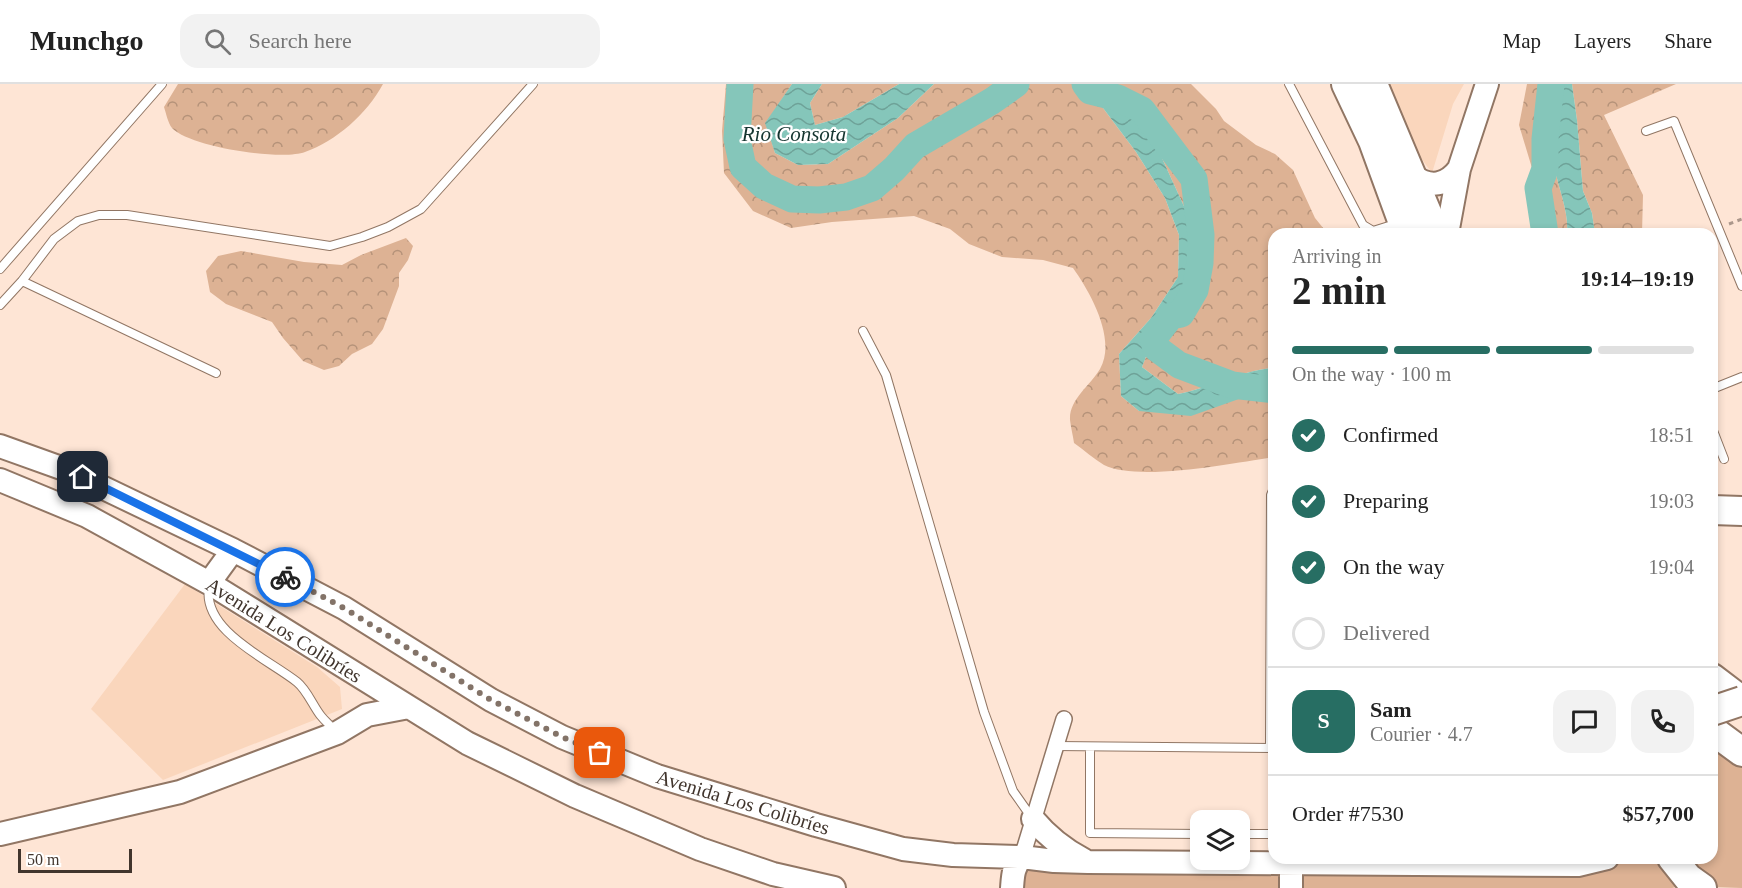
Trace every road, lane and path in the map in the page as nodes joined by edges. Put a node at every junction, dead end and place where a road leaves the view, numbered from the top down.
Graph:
1 (162, 84) edge
2 (533, 84) edge
3 (1289, 84) edge
4 (1346, 84) edge
5 (1373, 84) edge
6 (1487, 84) edge
7 (1646, 131) dead end
8 (1459, 169) junction
9 (1413, 176) junction
10 (1368, 228) edge
11 (1395, 228) edge
12 (1434, 228) edge
13 (1448, 228) edge
14 (0, 269) edge
15 (22, 281) junction
16 (1742, 286) edge
17 (0, 305) edge
18 (863, 331) dead end
19 (216, 373) dead end
20 (1742, 377) edge
21 (1718, 387) edge
22 (1718, 444) edge
23 (0, 446) edge
24 (1724, 459) dead end
25 (0, 480) edge
26 (1718, 510) edge
27 (1742, 511) edge
28 (233, 550) junction
29 (209, 583) junction
30 (357, 675) junction
31 (1718, 683) edge
32 (1742, 701) edge
33 (410, 708) junction
34 (1718, 709) edge
35 (367, 715) junction
36 (1064, 719) dead end
37 (337, 733) junction
38 (1718, 734) edge
39 (1056, 746) junction
40 (1090, 747) junction
41 (1268, 748) edge
42 (1742, 752) edge
43 (1033, 819) junction
44 (0, 834) edge
45 (1190, 834) edge
46 (1250, 834) edge
47 (1268, 834) edge
48 (1022, 857) junction
49 (1088, 862) junction
50 (1268, 863) edge
51 (1291, 864) edge
52 (1434, 864) edge
53 (1582, 864) edge
54 (1677, 864) edge
55 (1691, 887) edge
56 (834, 888) edge
57 (1012, 888) edge
58 (1291, 888) edge

1 - 14 lane
2 - 15 lane
3 - 10 lane
4 - 11 highway
5 - 9 highway
6 - 8 main road
7 - 16 lane
8 - 9 main road
8 - 13 main road
9 - 12 highway
15 - 17 lane
15 - 19 lane
18 - 43 lane
20 - 21 lane
22 - 24 lane
23 - 28 main road, Avenida Los Colibríes
25 - 29 main road, Avenida Los Colibríes
26 - 27 highway
28 - 29 main road
28 - 48 main road, Avenida Los Colibríes
29 - 30 main road, Avenida Los Colibríes
29 - 37 lane
30 - 33 main road, Avenida Los Colibríes
30 - 35 main road
31 - 32 highway
32 - 34 highway, bridge
33 - 35 main road
33 - 56 main road, Avenida Los Colibríes
35 - 37 main road
36 - 39 street
37 - 44 main road
38 - 42 highway
39 - 40 lane
39 - 43 street
40 - 41 lane
40 - 45 lane
43 - 48 street
43 - 49 main road
46 - 47 lane
48 - 49 main road, Avenida Los Colibríes
48 - 57 main road
49 - 50 main road, Avenida Los Colibríes
51 - 58 main road
52 - 53 main road, Avenida Los Colibríes
54 - 55 highway

